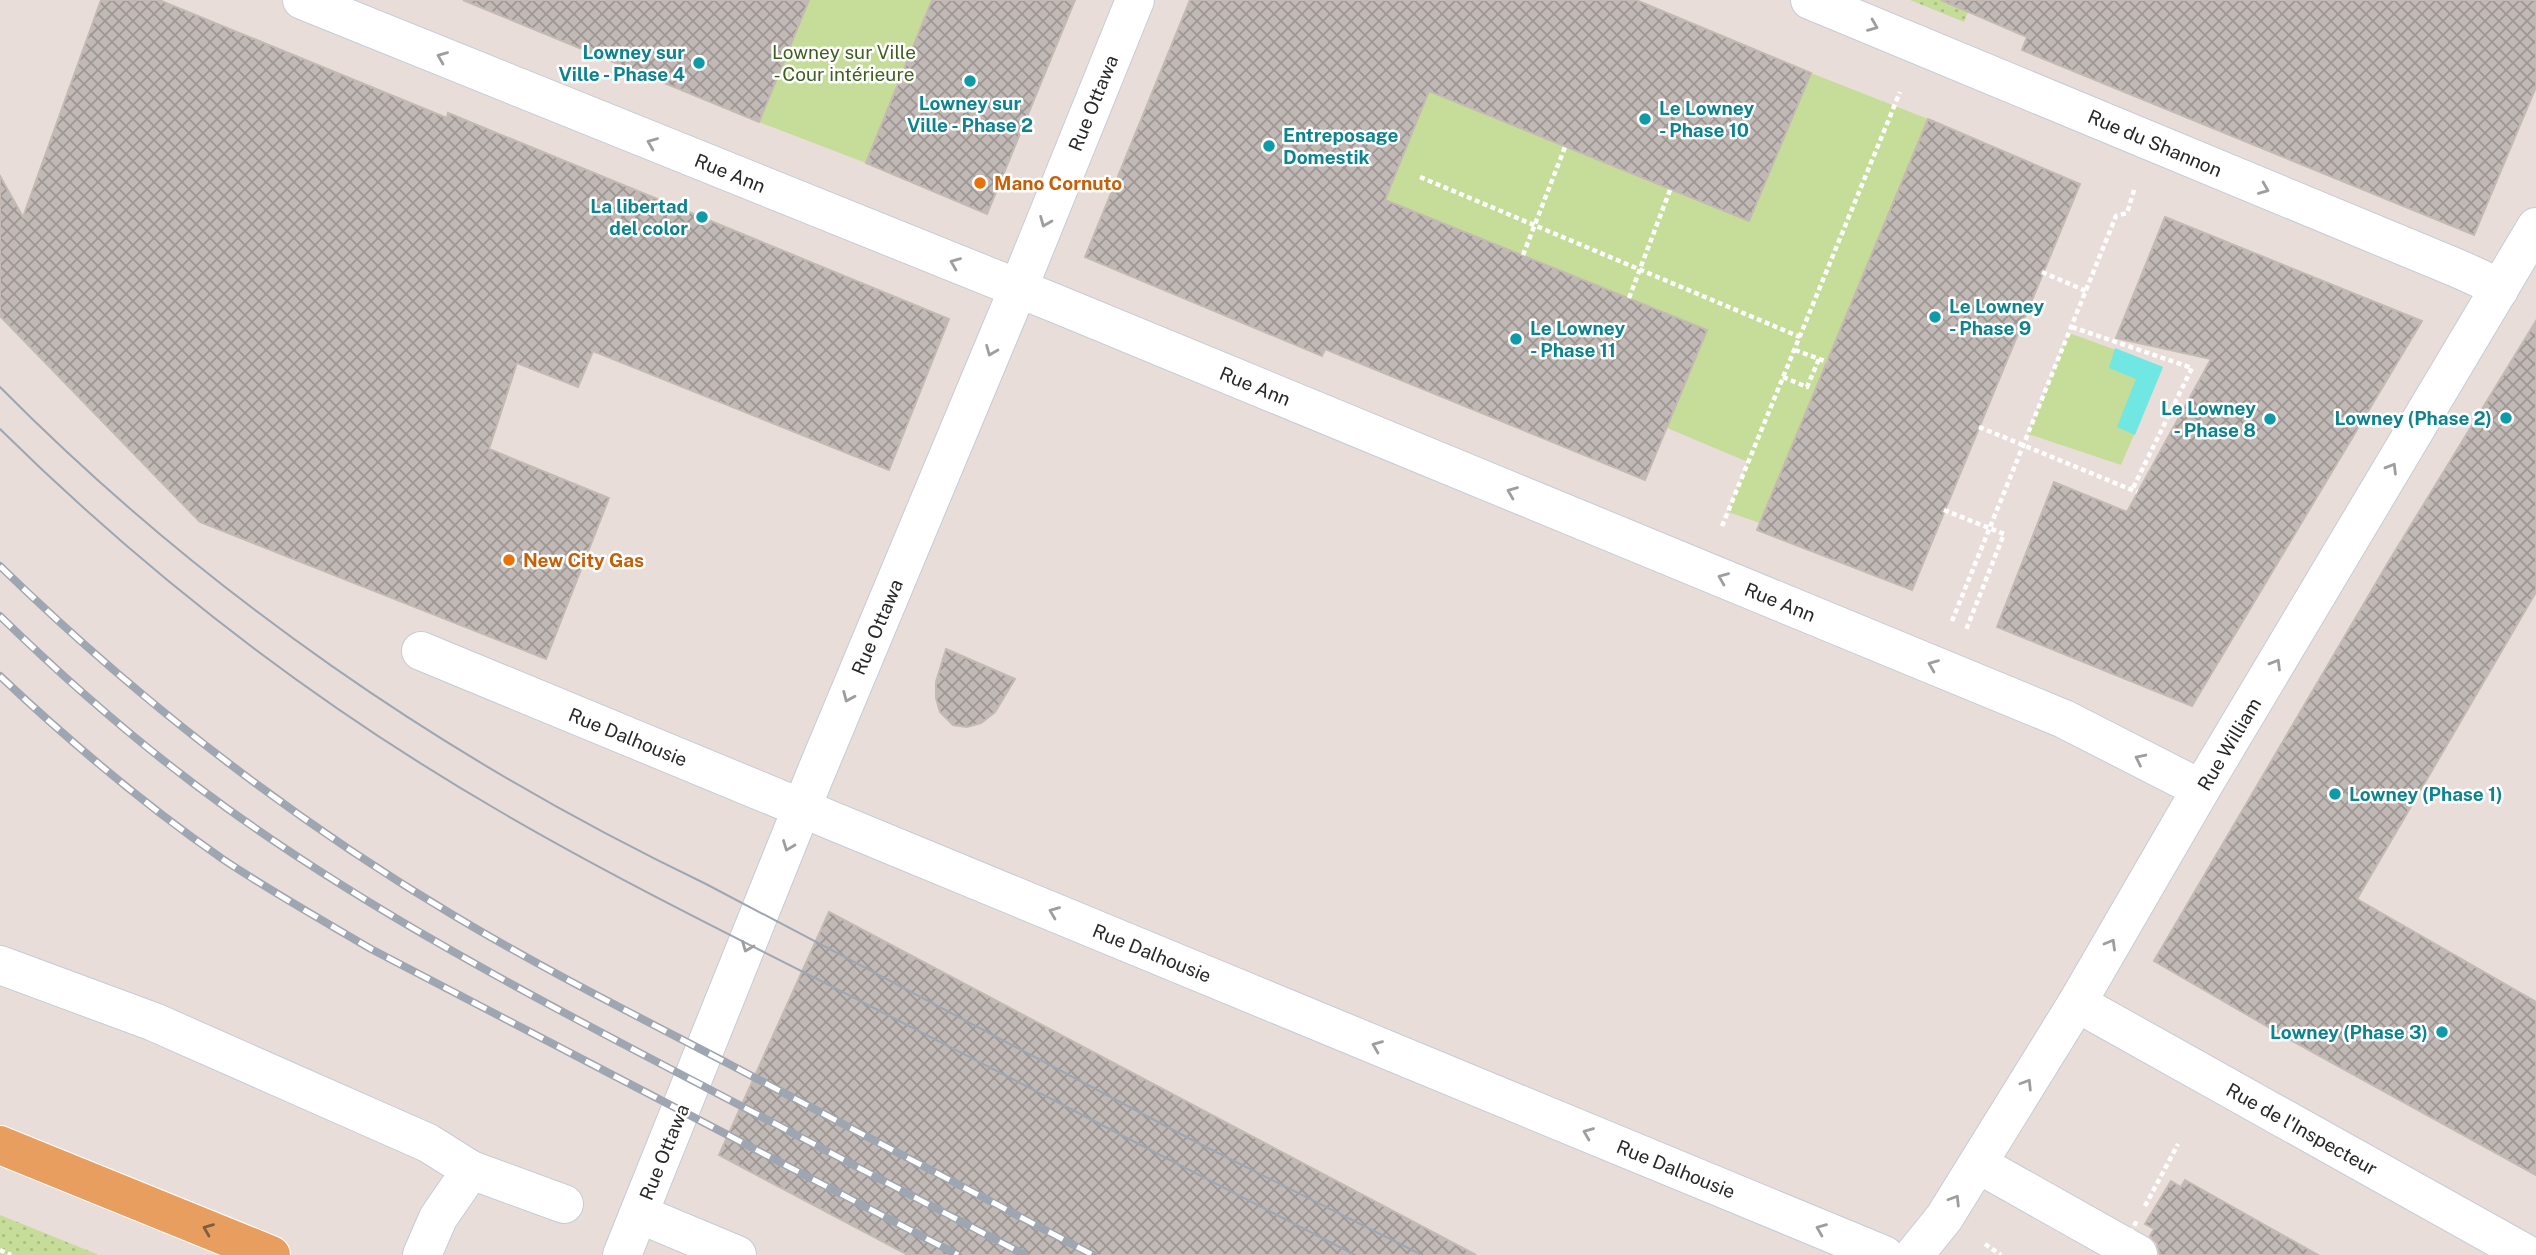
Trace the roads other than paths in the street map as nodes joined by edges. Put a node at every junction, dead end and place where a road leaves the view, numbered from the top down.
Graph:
1 (302, 0) edge
2 (1135, 0) edge
3 (1810, 0) edge
4 (2536, 227) edge
5 (1018, 289) junction
6 (2499, 290) junction
7 (421, 652) dead end
8 (2201, 789) junction
9 (802, 808) junction
10 (0, 965) edge
11 (2077, 1003) junction
12 (0, 1145) edge
13 (1978, 1164) junction
14 (471, 1170) junction
15 (564, 1204) dead end
16 (639, 1214) junction
17 (2131, 1243) edge
18 (271, 1255) edge
19 (422, 1255) edge
20 (622, 1255) edge
21 (737, 1255) edge
22 (1884, 1255) edge
23 (1914, 1255) edge
24 (2528, 1255) edge

5 -> 1 street, Rue Ann
2 -> 5 street, Rue Ottawa
3 -> 6 street, Rue du Shannon
4 - 6 street, Rue William
8 -> 5 street, Rue Ann
5 -> 9 street, Rue Ottawa
8 -> 6 street, Rue William
7 - 9 street, Rue Dalhousie
11 -> 8 street, Rue William
9 -> 16 street, Rue Ottawa
22 -> 9 street, Rue Dalhousie
10 - 14 street
13 -> 11 street, Rue William
11 - 24 street, Rue de l'Inspecteur
18 -> 12 main road
13 - 17 street
23 -> 13 street, Rue William
14 - 15 street
14 - 19 street
16 - 20 street, Rue Ottawa
16 - 21 street

